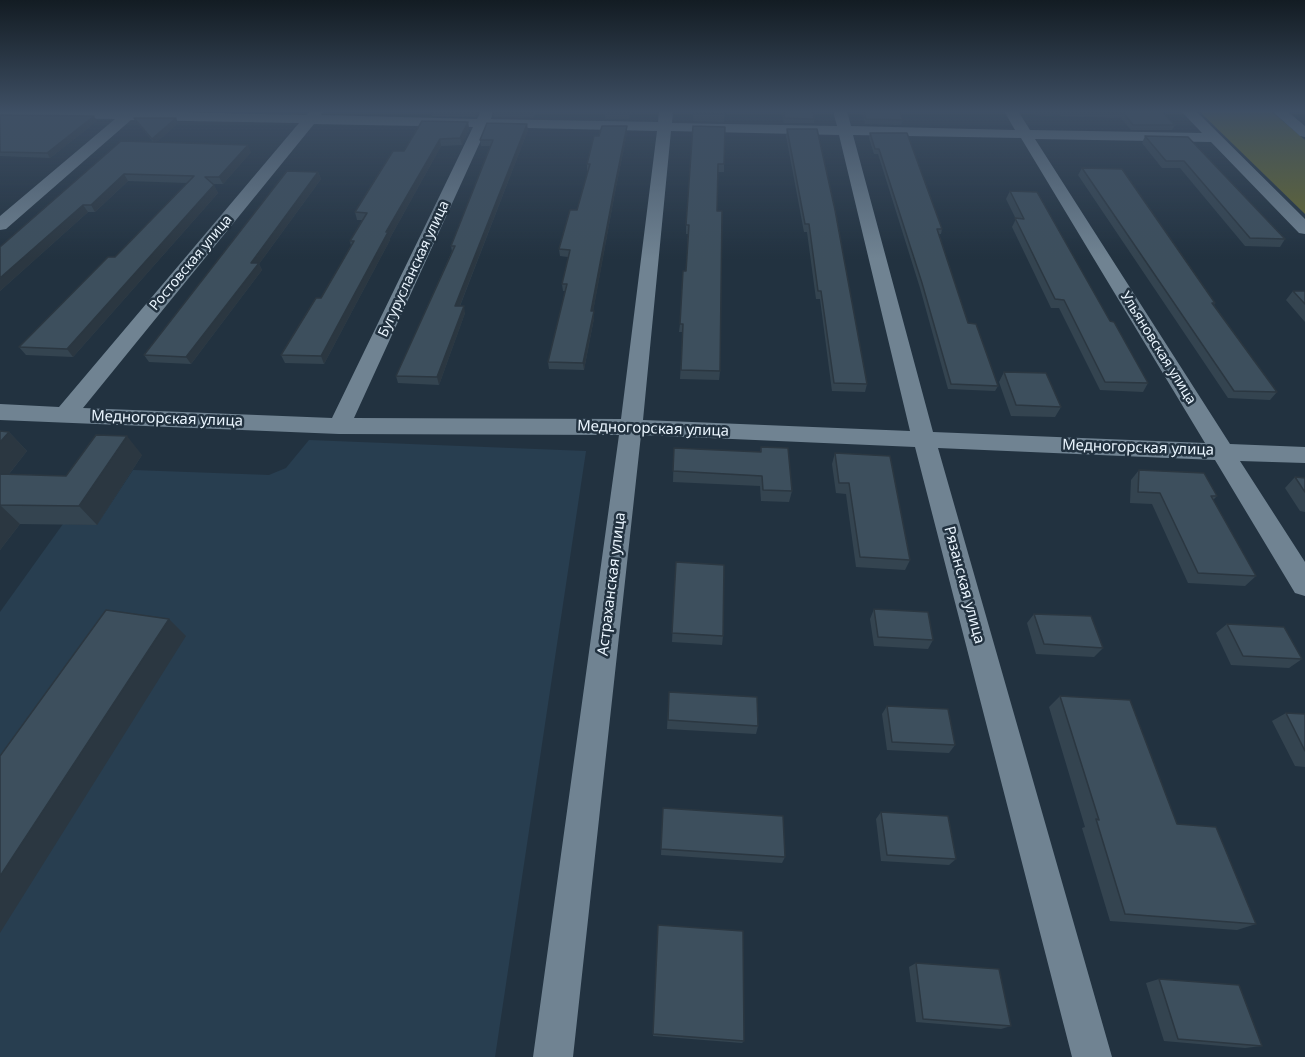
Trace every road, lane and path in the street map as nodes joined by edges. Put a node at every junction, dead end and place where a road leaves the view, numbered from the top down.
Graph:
1 (76, 160) edge
2 (276, 160) edge
3 (465, 160) edge
4 (660, 160) edge
5 (852, 160) edge
6 (1042, 160) edge
7 (1237, 160) edge
8 (0, 225) edge
9 (1305, 229) edge
10 (0, 412) edge
11 (65, 415) junction
12 (339, 426) junction
13 (631, 428) junction
14 (924, 439) junction
15 (1222, 451) junction
16 (1305, 455) edge
17 (1305, 585) edge
18 (554, 1057) edge
19 (1092, 1057) edge

1 - 8 street
2 - 11 street, Ростовская улица
3 - 12 street, Бугурусланская улица
4 - 13 street, Астраханская улица
5 - 14 street, Рязанская улица
6 - 15 street, Ульяновская улица
7 - 9 street
10 - 11 street, Медногорская улица
11 - 12 street, Медногорская улица
12 - 13 street, Медногорская улица
13 - 14 street, Медногорская улица
13 - 18 street, Астраханская улица
14 - 15 street, Медногорская улица
14 - 19 street, Рязанская улица
15 - 16 street, Медногорская улица
15 - 17 street, Ульяновская улица

